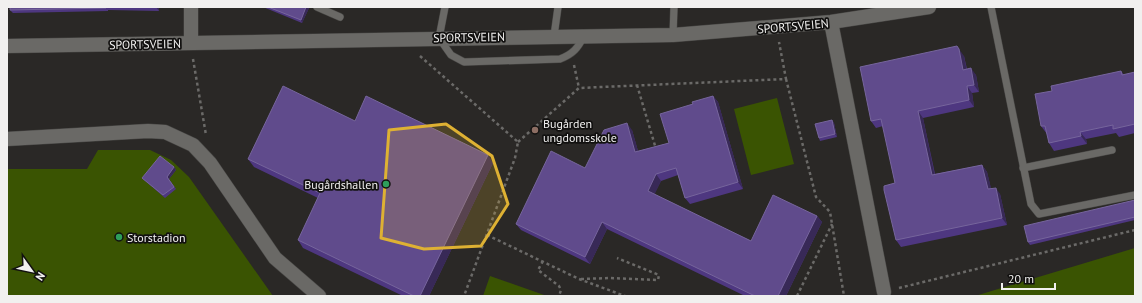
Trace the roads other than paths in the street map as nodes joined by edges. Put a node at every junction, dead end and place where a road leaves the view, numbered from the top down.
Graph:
1 (191, 7) edge
2 (317, 7) edge
3 (444, 7) edge
4 (558, 7) edge
5 (674, 7) edge
6 (929, 7) edge
7 (991, 7) edge
8 (913, 9) edge
9 (340, 18) dead end
10 (831, 22) junction
11 (673, 35) junction
12 (554, 36) junction
13 (584, 36) junction
14 (439, 38) junction
15 (191, 43) junction
16 (7, 46) edge
17 (7, 140) edge
18 (1112, 150) dead end
19 (1023, 168) junction
20 (1135, 195) edge
21 (884, 292) road end
22 (319, 296) edge

1 - 15 street
2 - 9 lane
3 - 14 lane
4 - 12 lane
5 - 11 lane
6 - 8 street, SPORTSVEIEN
7 - 19 lane
8 - 10 street, SPORTSVEIEN
10 - 11 street, SPORTSVEIEN
10 - 21 street
11 - 13 street, SPORTSVEIEN
12 - 13 street, SPORTSVEIEN
12 - 14 street, SPORTSVEIEN
13 - 14 lane
14 - 15 street, SPORTSVEIEN
15 - 16 street, SPORTSVEIEN
17 - 22 street
18 - 19 lane
19 - 20 lane

